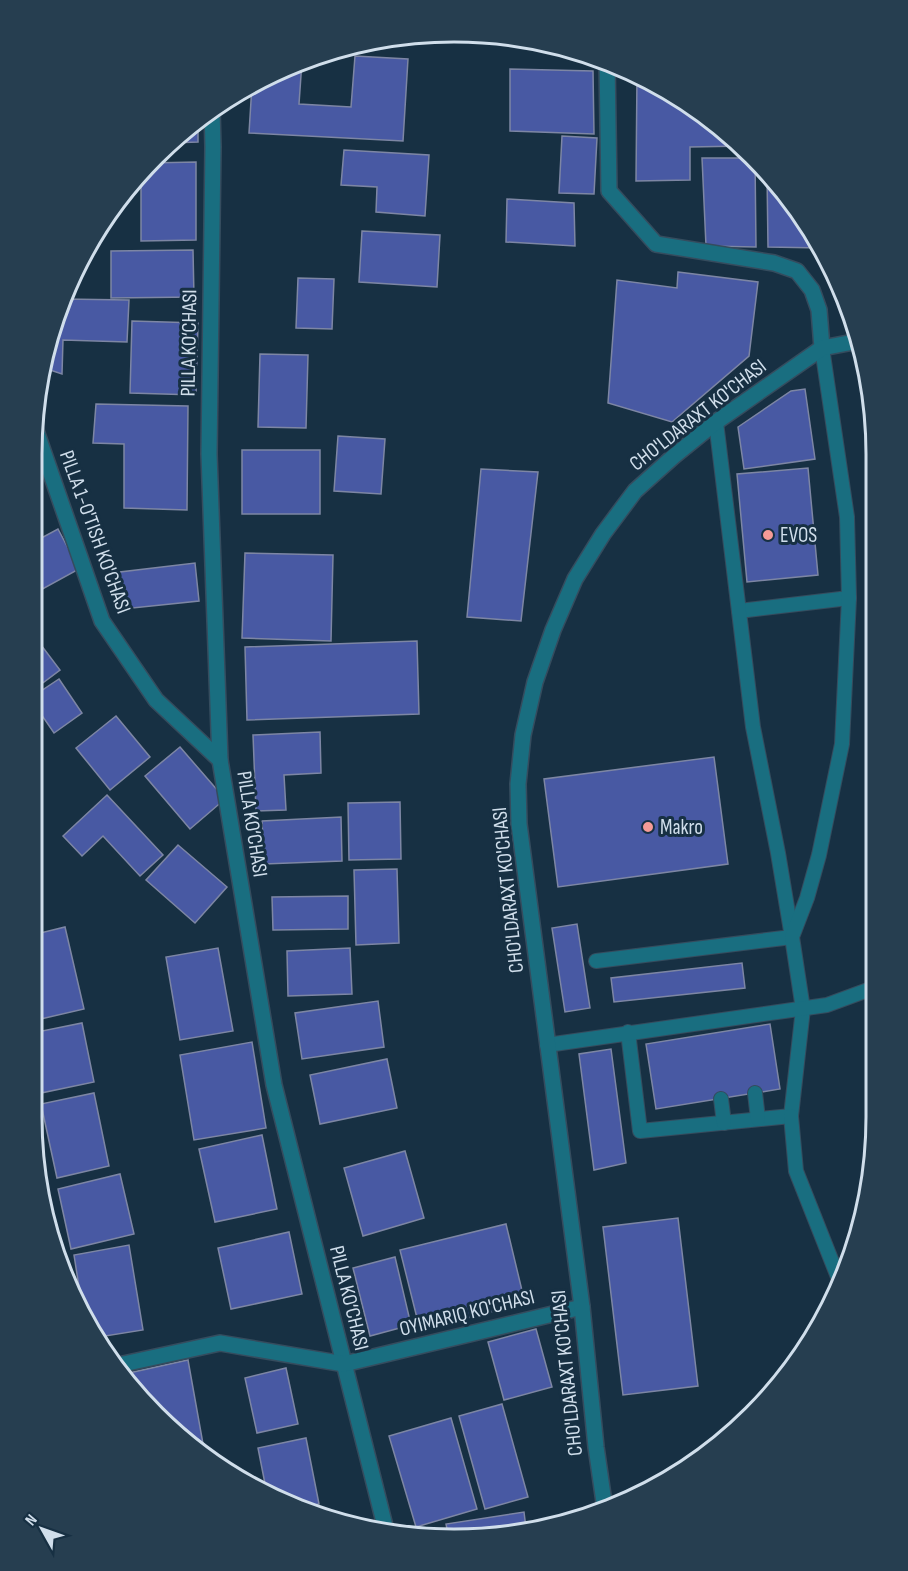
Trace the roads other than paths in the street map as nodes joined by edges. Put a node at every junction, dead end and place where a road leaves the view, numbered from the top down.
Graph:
1 (607, 71) edge
2 (212, 120) edge
3 (851, 343) edge
4 (822, 348) junction
5 (716, 422) junction
6 (42, 449) edge
7 (849, 598) junction
8 (739, 610) junction
9 (220, 760) junction
10 (792, 937) junction
11 (596, 961) dead end
12 (866, 991) edge
13 (803, 1009) junction
14 (628, 1032) junction
15 (547, 1045) junction
16 (755, 1093) dead end
17 (721, 1099) dead end
18 (791, 1116) junction
19 (758, 1119) junction
20 (724, 1123) junction
21 (836, 1272) edge
22 (582, 1306) junction
23 (124, 1364) edge
24 (344, 1364) junction
25 (604, 1501) edge
26 (384, 1523) edge

1 - 4 street
2 - 9 street, PILLA KO‘CHASI
3 - 4 street, CHO'LDARAXT KO'CHASI
4 - 5 street, CHO'LDARAXT KO'CHASI
4 - 7 lane
5 - 8 lane
5 - 15 street, CHO'LDARAXT KO'CHASI
6 - 9 street, PILLA 1-O'TISH KO'CHASI
7 - 8 lane
7 - 10 lane
8 - 10 lane
9 - 24 street, PILLA KO‘CHASI
10 - 11 lane
10 - 13 lane
12 - 13 lane
13 - 14 lane
13 - 18 lane
14 - 15 lane
14 - 20 lane
15 - 22 street, CHO'LDARAXT KO'CHASI
16 - 19 lane
17 - 20 lane
18 - 19 lane
18 - 21 lane
19 - 20 lane
22 - 24 street, OYIMARIQ KO'CHASI
22 - 25 street, CHO'LDARAXT KO'CHASI
23 - 24 street, OYIMARIQ KO'CHASI
24 - 26 street, PILLA KO‘CHASI

